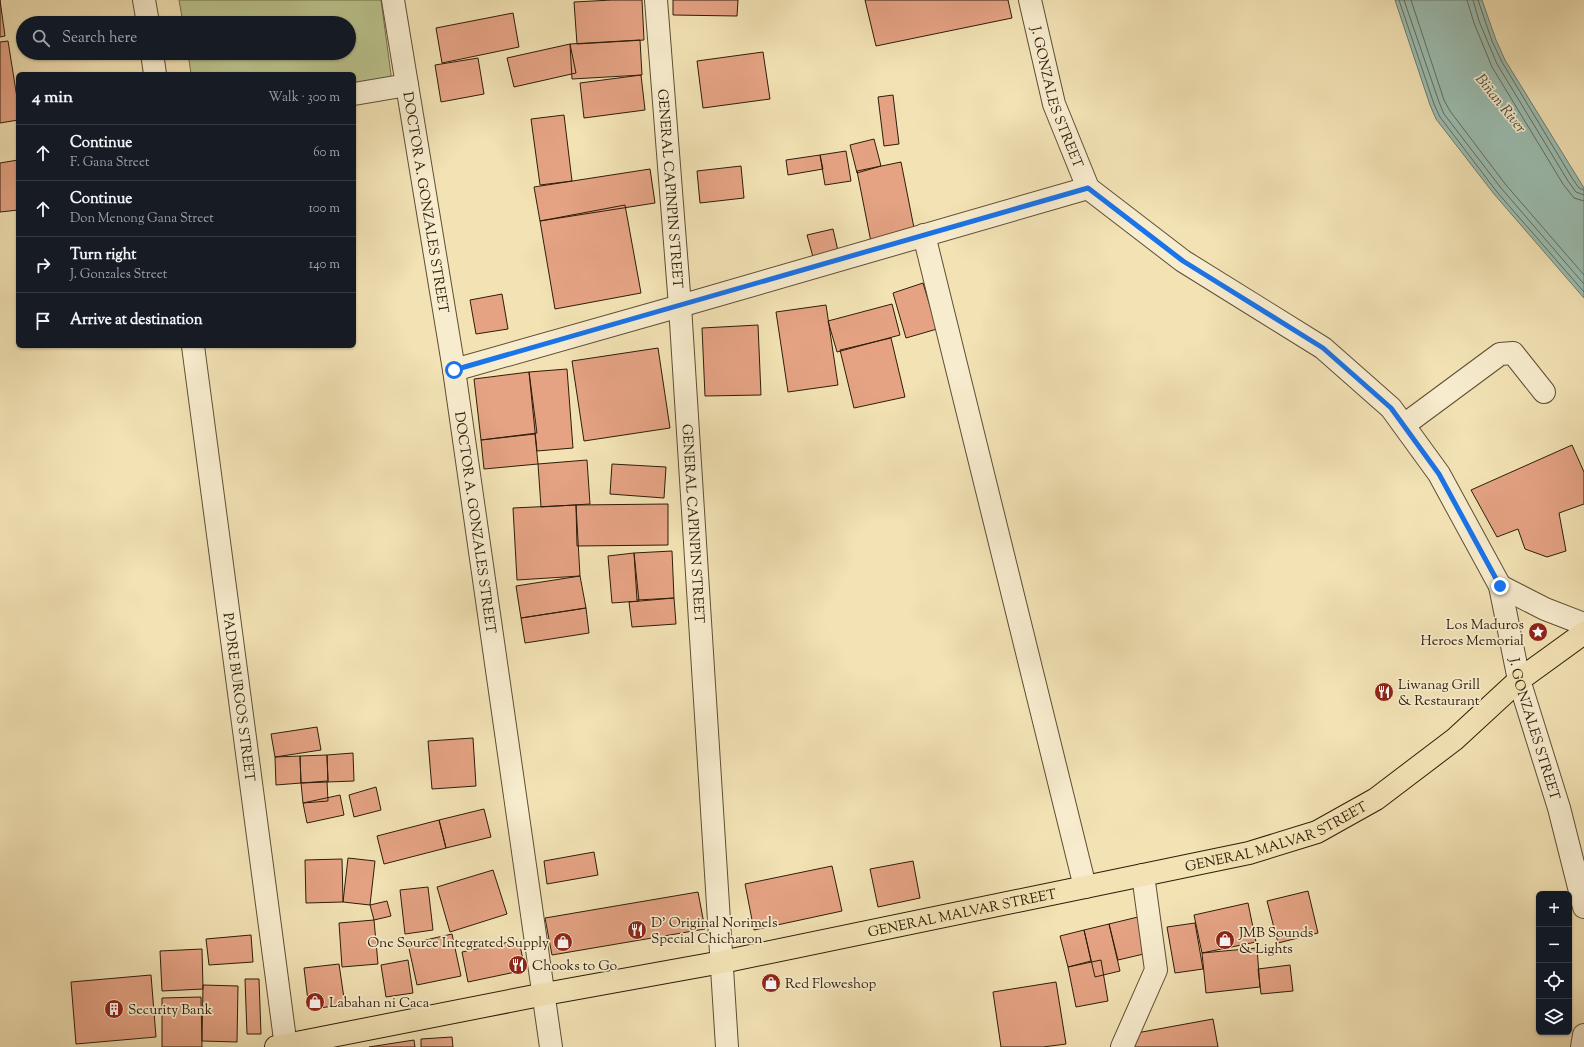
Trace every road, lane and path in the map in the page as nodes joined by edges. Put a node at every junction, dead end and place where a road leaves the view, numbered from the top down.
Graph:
1 (144, 0) edge
2 (393, 0) edge
3 (656, 0) edge
4 (1030, 0) edge
5 (147, 16) edge
6 (153, 60) edge
7 (155, 72) edge
8 (407, 85) junction
9 (356, 94) edge
10 (1088, 188) junction
11 (924, 235) junction
12 (680, 306) junction
13 (193, 348) edge
14 (454, 370) junction
15 (1544, 392) dead end
16 (1404, 425) junction
17 (1500, 586) junction
18 (1584, 624) edge
19 (1584, 633) edge
20 (1520, 680) junction
21 (1143, 875) junction
22 (1085, 887) junction
23 (1584, 907) edge
24 (722, 962) junction
25 (545, 994) junction
26 (1584, 1035) edge
27 (283, 1046) edge
28 (551, 1047) edge
29 (727, 1047) edge
30 (1122, 1047) edge
31 (1582, 1047) edge

1 - 5 street
2 - 8 street, DOCTOR A. GONZALES STREET
3 - 12 street, GENERAL CAPINPIN STREET
4 - 10 street, J. GONZALES STREET
6 - 7 street
8 - 9 street
8 - 14 street, DOCTOR A. GONZALES STREET
10 - 11 street
10 - 16 street, J. GONZALES STREET
11 - 12 street
11 - 22 street
12 - 14 street
12 - 24 street, GENERAL CAPINPIN STREET
13 - 27 street, PADRE BURGOS STREET
14 - 25 street, DOCTOR A. GONZALES STREET
15 - 16 street
16 - 17 street, J. GONZALES STREET
17 - 18 street
17 - 20 street, J. GONZALES STREET
19 - 20 main road, GENERAL MALVAR STREET
20 - 21 main road, GENERAL MALVAR STREET
20 - 23 street, J. GONZALES STREET
21 - 22 main road, GENERAL MALVAR STREET
21 - 30 street
22 - 24 main road, GENERAL MALVAR STREET
24 - 25 main road, GENERAL MALVAR STREET
24 - 29 street, GENERAL CAPINPIN STREET
25 - 27 main road, GENERAL MALVAR STREET
25 - 28 street, DOCTOR A. GONZALES STREET
26 - 31 street

